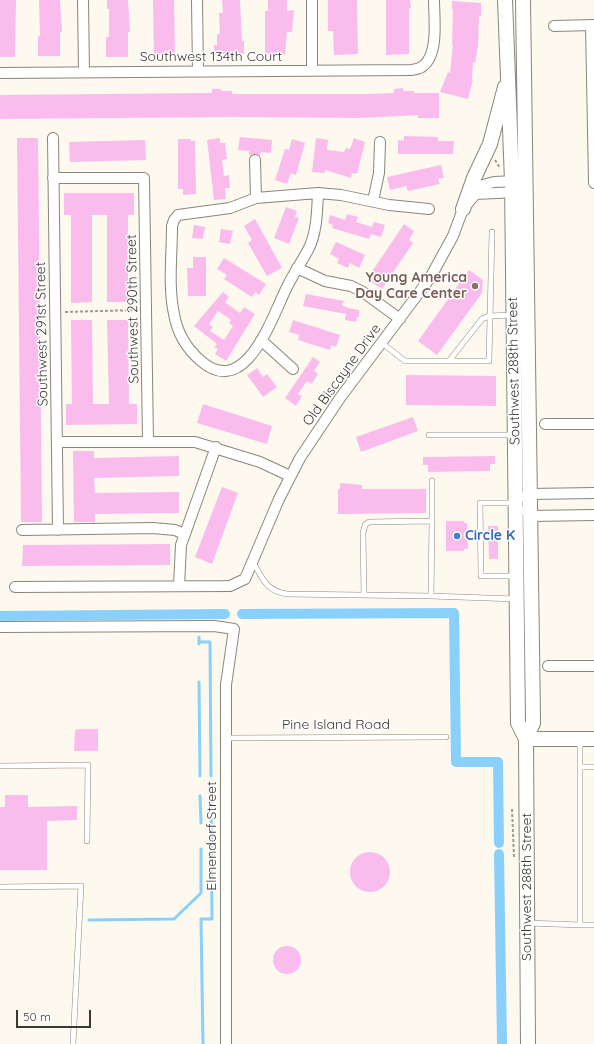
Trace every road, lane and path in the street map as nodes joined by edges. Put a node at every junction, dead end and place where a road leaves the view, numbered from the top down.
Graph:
1 (84, 0) edge
2 (197, 0) edge
3 (312, 0) edge
4 (434, 0) edge
5 (505, 0) edge
6 (523, 0) edge
7 (592, 25) edge
8 (554, 26) dead end
9 (312, 71) junction
10 (84, 72) junction
11 (198, 72) junction
12 (509, 73) junction
13 (0, 74) edge
14 (53, 138) dead end
15 (380, 142) dead end
16 (492, 154) dead end
17 (255, 160) dead end
18 (501, 171) dead end
19 (53, 178) junction
20 (594, 183) edge
21 (512, 186) junction
22 (527, 186) junction
23 (318, 193) junction
24 (256, 198) junction
25 (373, 201) junction
26 (429, 209) dead end
27 (464, 210) junction
28 (492, 232) dead end
29 (297, 268) junction
30 (138, 310) dead end
31 (60, 312) dead end
32 (528, 314) junction
33 (514, 315) junction
34 (489, 316) junction
35 (400, 319) junction
36 (261, 340) junction
37 (382, 343) junction
38 (449, 361) junction
39 (293, 369) dead end
40 (545, 424) dead end
41 (594, 424) edge
42 (429, 435) dead end
43 (515, 435) junction
44 (148, 440) junction
45 (57, 442) junction
46 (216, 447) junction
47 (290, 476) junction
48 (432, 481) dead end
49 (594, 493) edge
50 (530, 494) junction
51 (516, 503) junction
52 (594, 515) edge
53 (530, 516) junction
54 (432, 521) junction
55 (22, 530) dead end
56 (58, 530) junction
57 (184, 534) junction
58 (252, 562) junction
59 (516, 576) junction
60 (179, 586) junction
61 (15, 587) dead end
62 (364, 595) junction
63 (431, 596) junction
64 (516, 598) junction
65 (0, 627) edge
66 (548, 666) dead end
67 (594, 666) edge
68 (446, 737) dead end
69 (226, 738) junction
70 (526, 739) junction
71 (587, 739) edge
72 (0, 766) edge
73 (594, 766) edge
74 (580, 767) junction
75 (87, 841) dead end
76 (0, 887) edge
77 (527, 923) junction
78 (580, 925) junction
79 (594, 925) edge
80 (528, 1039) edge
81 (73, 1044) edge
82 (226, 1044) edge

1 - 10 street
2 - 11 street
3 - 9 street
4 - 9 street, Southwest 134th Court
5 - 12 main road, Southwest 288th Street
6 - 22 main road, Southwest 288th Street
7 - 8 street
7 - 20 street
9 - 11 street, Southwest 134th Court
10 - 11 street, Southwest 134th Court
10 - 13 street, Southwest 134th Court
12 - 21 main road, Southwest 288th Street
12 - 27 main road
14 - 19 street, Southwest 291st Street
15 - 25 street
16 - 18 path
17 - 24 street
19 - 44 street, Southwest 290th Street
19 - 45 street, Southwest 291st Street
21 - 22 street, Old Biscayne Drive
21 - 27 street, Old Biscayne Drive
21 - 33 main road, Southwest 288th Street
22 - 32 main road, Southwest 288th Street
23 - 24 street
23 - 25 street
23 - 29 street
24 - 36 street
25 - 26 street
27 - 35 street, Old Biscayne Drive
28 - 34 lane
29 - 35 street
29 - 36 street
30 - 31 path
32 - 33 main road
32 - 50 main road, Southwest 288th Street
33 - 34 lane
33 - 43 main road, Southwest 288th Street
34 - 38 lane
34 - 38 lane
35 - 37 street, Old Biscayne Drive
36 - 39 street
37 - 38 lane
37 - 47 street, Old Biscayne Drive
40 - 41 street
42 - 43 lane
43 - 51 main road, Southwest 288th Street
44 - 45 street
44 - 46 street
45 - 56 street, Southwest 291st Street
46 - 47 street
46 - 57 street
47 - 58 street, Old Biscayne Drive
48 - 54 lane
49 - 50 street
50 - 51 street
50 - 53 main road, Southwest 288th Street
51 - 53 street
51 - 59 main road, Southwest 288th Street
51 - 59 lane
52 - 53 street
53 - 70 main road, Southwest 288th Street
54 - 62 lane
54 - 63 lane
55 - 56 street
56 - 57 street
57 - 60 street
58 - 60 street, Old Biscayne Drive
58 - 62 lane
59 - 64 main road, Southwest 288th Street
60 - 61 street
62 - 63 lane
63 - 64 lane
64 - 70 main road, Southwest 288th Street
65 - 69 street, Elmendorf Street
66 - 67 street
68 - 69 lane, Pine Island Road
69 - 82 street, Elmendorf Street
70 - 71 main road
70 - 77 main road, Southwest 288th Street
71 - 74 lane
72 - 75 lane
73 - 74 lane
74 - 78 lane
76 - 81 lane
77 - 78 lane
77 - 80 main road, Southwest 288th Street
78 - 79 lane

